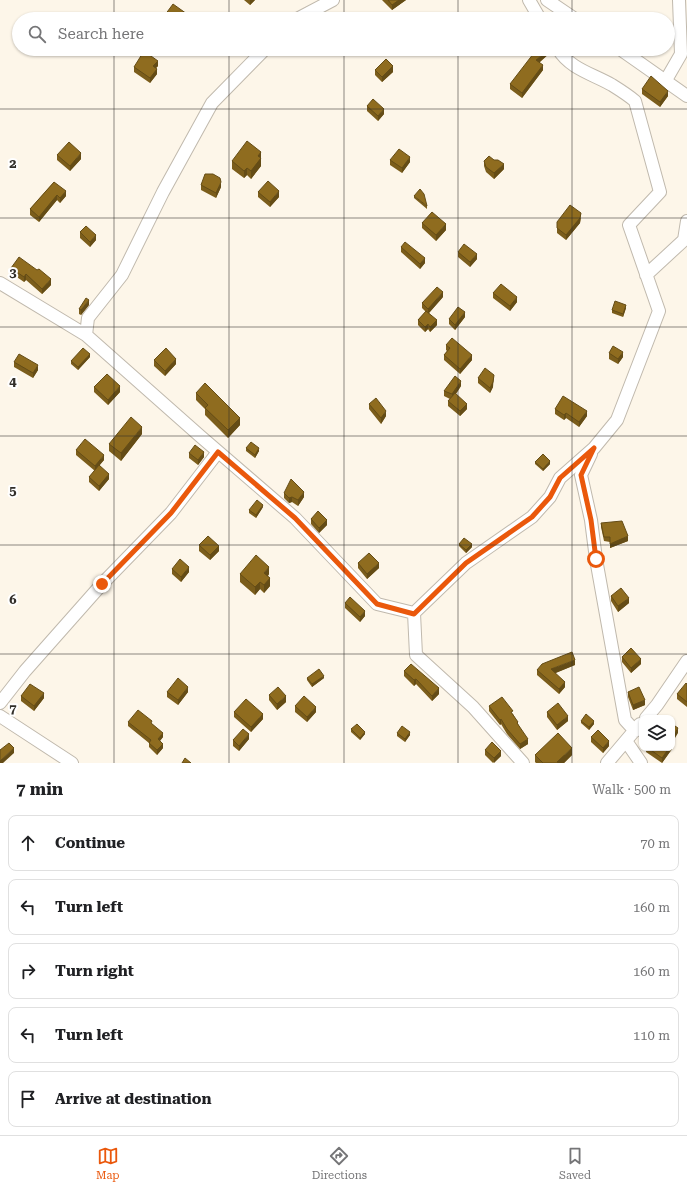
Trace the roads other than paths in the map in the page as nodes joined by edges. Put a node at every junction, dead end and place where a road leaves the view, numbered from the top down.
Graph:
1 (333, 0) edge
2 (529, 0) edge
3 (547, 0) edge
4 (679, 0) edge
5 (310, 12) edge
6 (536, 12) edge
7 (565, 12) edge
8 (258, 56) edge
9 (562, 56) edge
10 (630, 56) edge
11 (666, 80) junction
12 (687, 96) edge
13 (687, 221) edge
14 (646, 275) junction
15 (0, 284) edge
16 (86, 335) junction
17 (594, 448) junction
18 (218, 452) junction
19 (414, 614) junction
20 (687, 661) edge
21 (0, 703) edge
22 (648, 715) edge
23 (0, 716) edge
24 (638, 726) edge
25 (626, 741) junction
26 (72, 763) edge
27 (523, 763) edge
28 (607, 763) edge
29 (641, 763) edge

1 - 5 street
2 - 6 street
3 - 7 street
4 - 11 street
8 - 16 street
9 - 14 street
10 - 11 street
11 - 12 street
13 - 14 street
14 - 17 street
15 - 16 street
16 - 18 street
17 - 19 street
17 - 24 street
18 - 19 street
18 - 21 street
19 - 27 street
20 - 22 street
23 - 26 street
24 - 25 street
25 - 28 street
25 - 29 street

